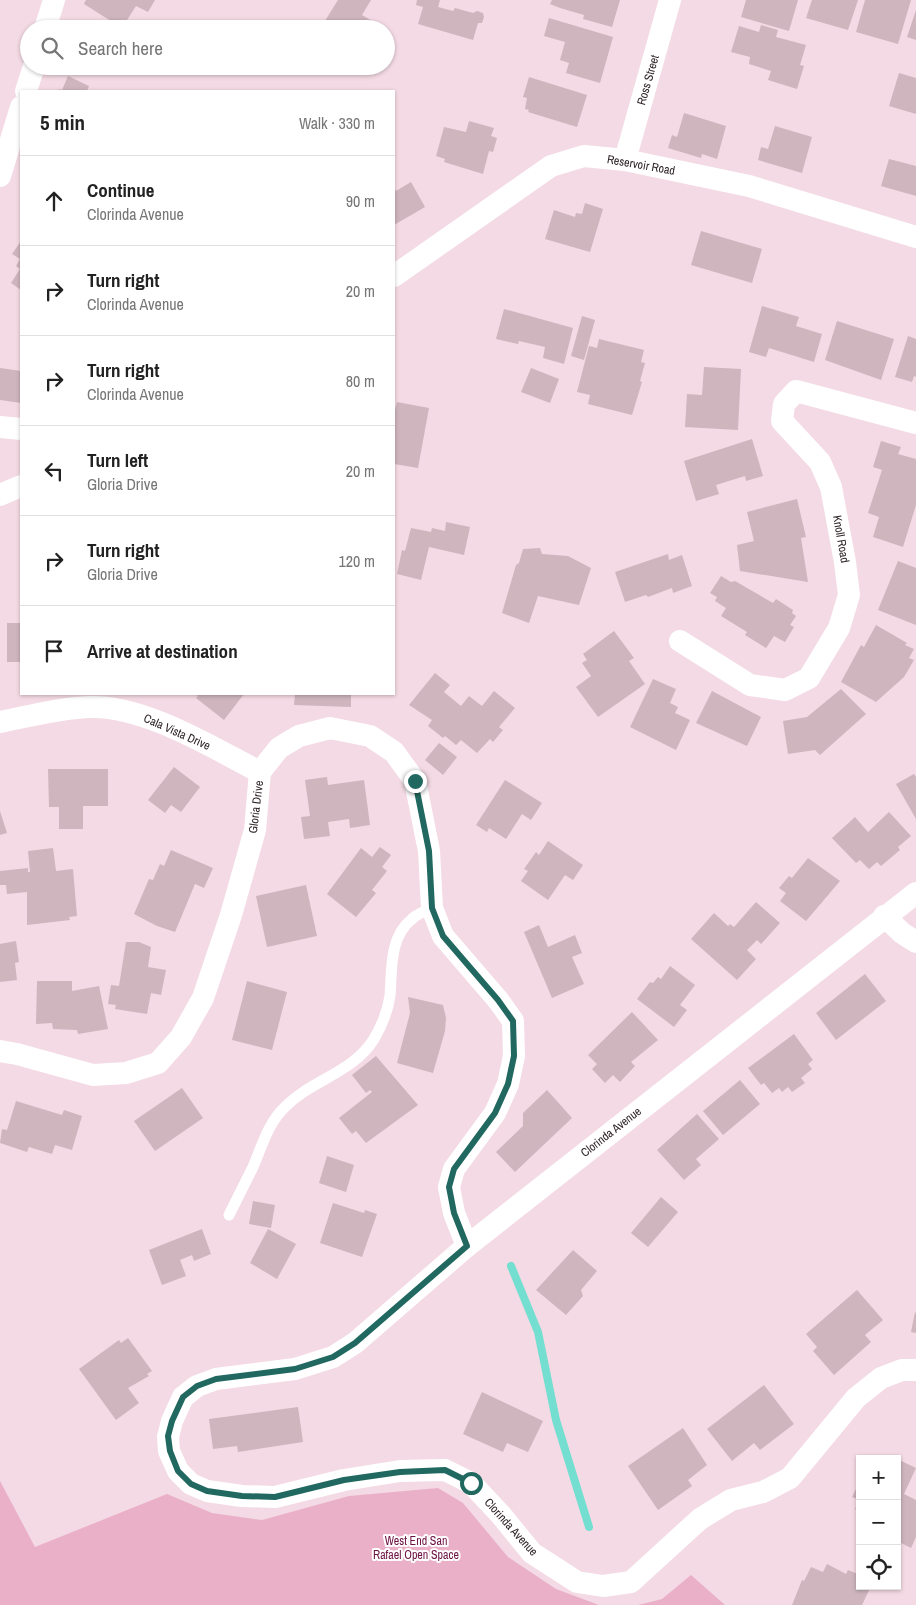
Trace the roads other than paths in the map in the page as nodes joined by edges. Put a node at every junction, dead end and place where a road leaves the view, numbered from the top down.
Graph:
1 (54, 0) edge
2 (670, 0) edge
3 (48, 20) edge
4 (31, 75) edge
5 (26, 90) edge
6 (20, 110) edge
7 (625, 160) junction
8 (0, 176) edge
9 (916, 237) edge
10 (395, 275) edge
11 (916, 423) edge
12 (0, 427) edge
13 (20, 429) edge
14 (20, 486) edge
15 (0, 495) edge
16 (680, 640) dead end
17 (0, 722) edge
18 (260, 772) junction
19 (916, 893) edge
20 (432, 908) junction
21 (884, 916) junction
22 (916, 942) edge
23 (0, 1051) edge
24 (229, 1215) dead end
25 (467, 1246) junction
26 (916, 1370) edge

1 - 3 street
2 - 7 street, Ross Street
4 - 5 street
6 - 8 street
7 - 9 street, Reservoir Road
7 - 10 street, Reservoir Road
11 - 16 street, Knoll Road
12 - 13 street
14 - 15 street
17 - 18 street, Cala Vista Drive
18 - 20 street, Gloria Drive
18 - 23 street, Gloria Drive
19 - 21 street, Clorinda Avenue
20 - 24 lane
20 - 25 street, Gloria Drive
21 - 22 street
21 - 25 street, Clorinda Avenue
25 - 26 street, Clorinda Avenue

